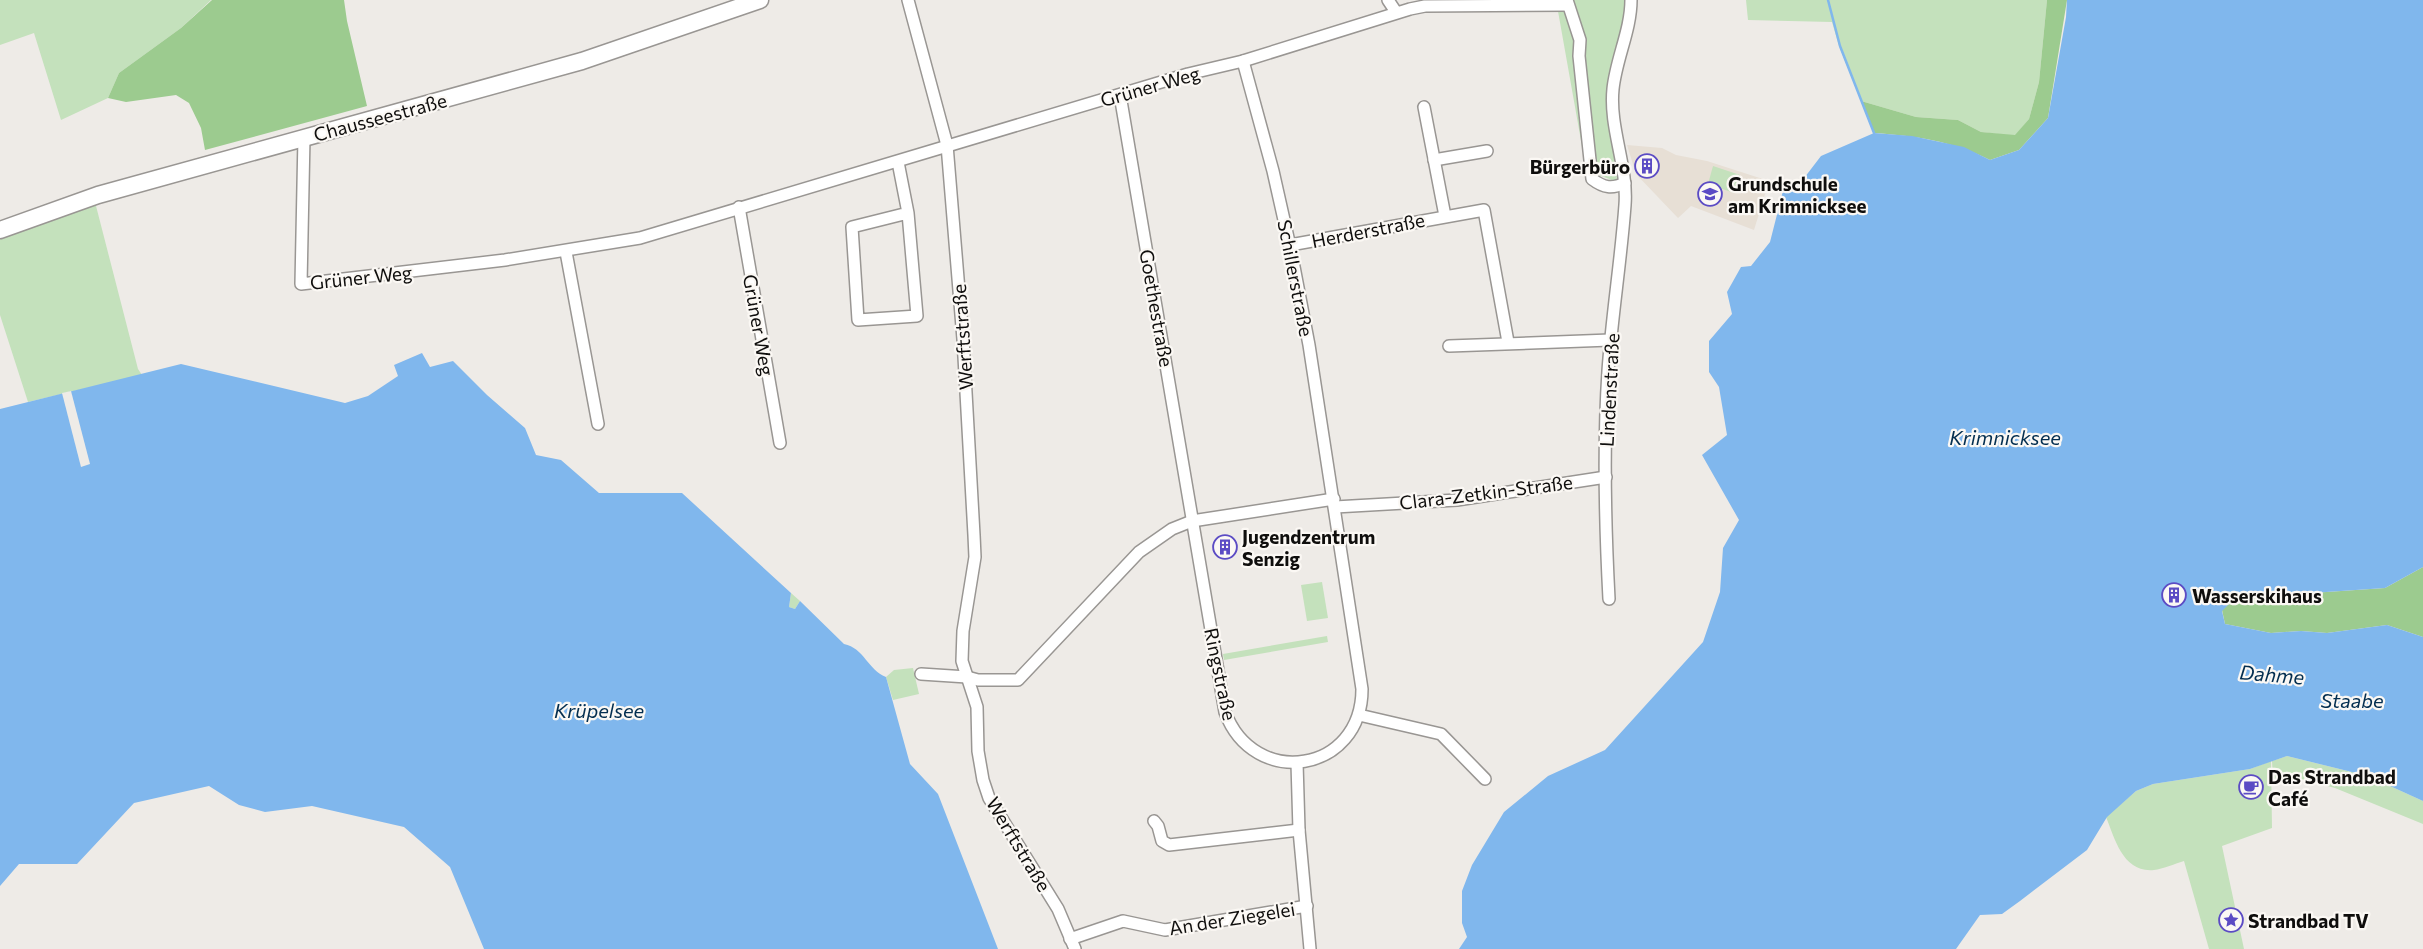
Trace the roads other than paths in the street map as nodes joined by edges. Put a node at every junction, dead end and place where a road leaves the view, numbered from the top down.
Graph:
1 (760, 0) edge
2 (908, 0) edge
3 (1388, 0) edge
4 (1631, 0) edge
5 (1567, 3) edge
6 (1396, 12) junction
7 (1242, 61) junction
8 (1120, 96) junction
9 (1424, 108) dead end
10 (304, 137) junction
11 (947, 145) junction
12 (1487, 151) dead end
13 (1434, 160) junction
14 (898, 162) junction
15 (1626, 183) junction
16 (739, 207) junction
17 (908, 213) junction
18 (1445, 216) junction
19 (0, 230) edge
20 (1290, 245) junction
21 (566, 252) junction
22 (1610, 340) junction
23 (1508, 342) junction
24 (1449, 346) dead end
25 (598, 424) dead end
26 (780, 443) dead end
27 (1606, 477) junction
28 (1334, 503) junction
29 (1192, 521) junction
30 (1609, 598) dead end
31 (921, 674) dead end
32 (967, 677) junction
33 (1359, 714) junction
34 (1297, 763) junction
35 (1485, 779) dead end
36 (1154, 821) dead end
37 (1299, 830) junction
38 (1307, 906) junction
39 (1072, 944) edge
40 (1310, 949) edge

1 - 10 main road, Chausseestraße
2 - 11 street, Werftstraße
3 - 6 street
4 - 15 street, Lindenstraße
5 - 6 street, Grüner Weg
5 - 15 street
6 - 7 street, Grüner Weg
7 - 8 street, Grüner Weg
7 - 20 street, Schillerstraße
8 - 11 street, Grüner Weg
8 - 29 street, Goethestraße
9 - 13 street, Herderstraße
10 - 19 main road, Chausseestraße
10 - 21 street, Grüner Weg
11 - 14 street, Grüner Weg
11 - 32 street, Werftstraße
12 - 13 street
13 - 18 street, Herderstraße
14 - 16 street, Grüner Weg
14 - 17 street
15 - 22 street, Lindenstraße
16 - 21 street, Grüner Weg
16 - 26 street, Grüner Weg
17 - 17 street
18 - 20 street, Herderstraße
18 - 23 street, Herderstraße
20 - 28 street, Schillerstraße
21 - 25 street
22 - 23 street
22 - 27 street, Lindenstraße
23 - 24 street
27 - 28 street, Clara-Zetkin-Straße
27 - 30 street, Lindenstraße
28 - 29 street, Clara-Zetkin-Straße
28 - 33 street, Ringstraße
29 - 32 street
29 - 34 street, Ringstraße
31 - 32 street
32 - 39 street, Werftstraße
33 - 34 street, Ringstraße
33 - 35 street
34 - 37 street
36 - 37 street
37 - 38 street
38 - 39 street, An der Ziegelei
38 - 40 street

